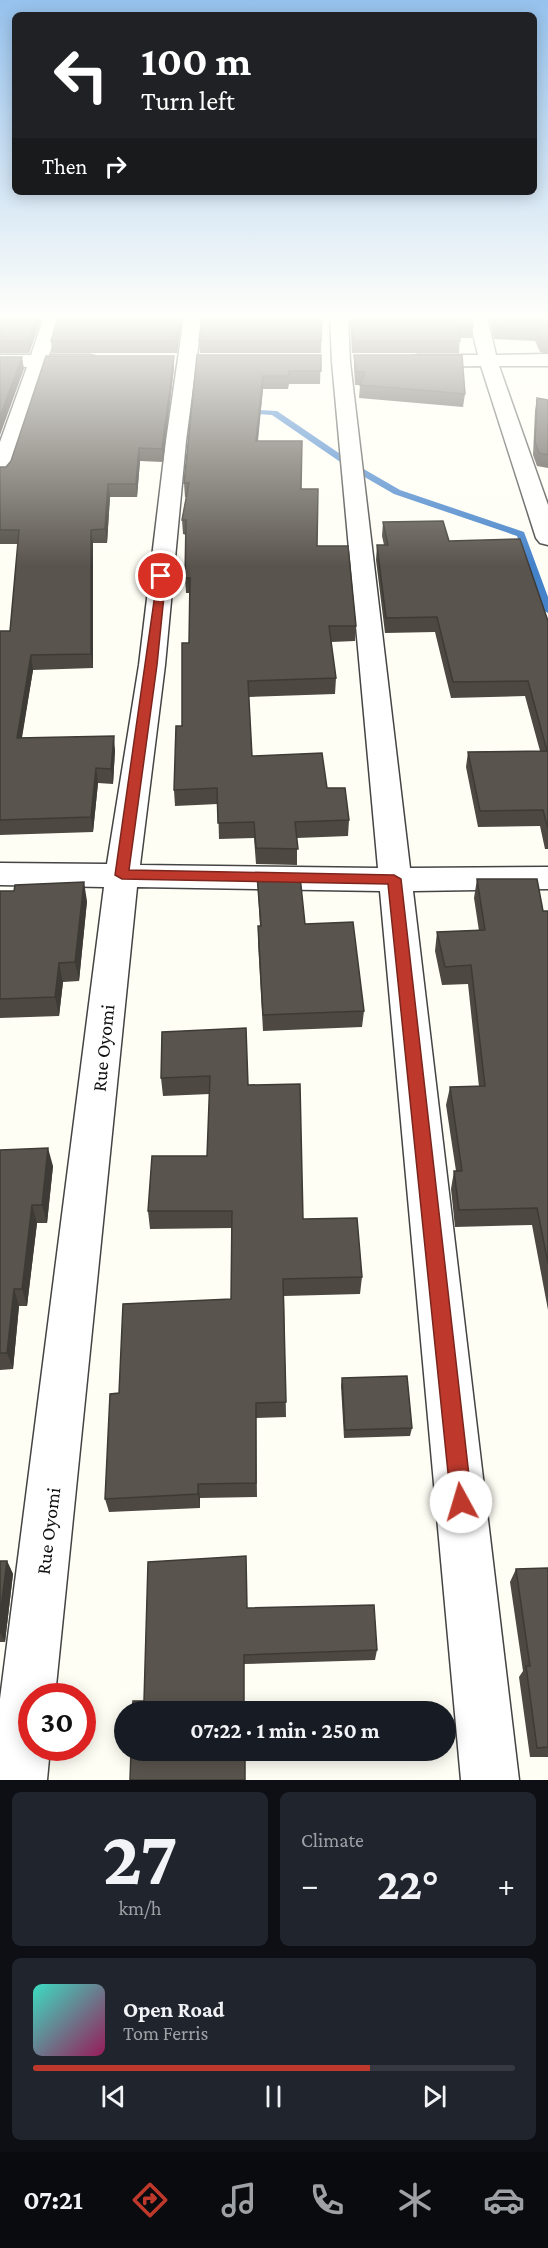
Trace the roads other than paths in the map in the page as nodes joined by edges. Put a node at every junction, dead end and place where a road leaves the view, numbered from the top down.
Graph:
1 (23, 400) edge
2 (182, 400) edge
3 (345, 400) edge
4 (502, 400) edge
5 (0, 473) edge
6 (548, 538) edge
7 (0, 874) edge
8 (122, 875) junction
9 (548, 878) edge
10 (394, 879) junction
11 (18, 1780) edge
12 (490, 1780) edge

1 - 5 street
2 - 8 street, Rue Oyomi
3 - 10 street
4 - 6 street
7 - 8 street
8 - 10 street
8 - 11 street, Rue Oyomi
9 - 10 street
10 - 12 street

